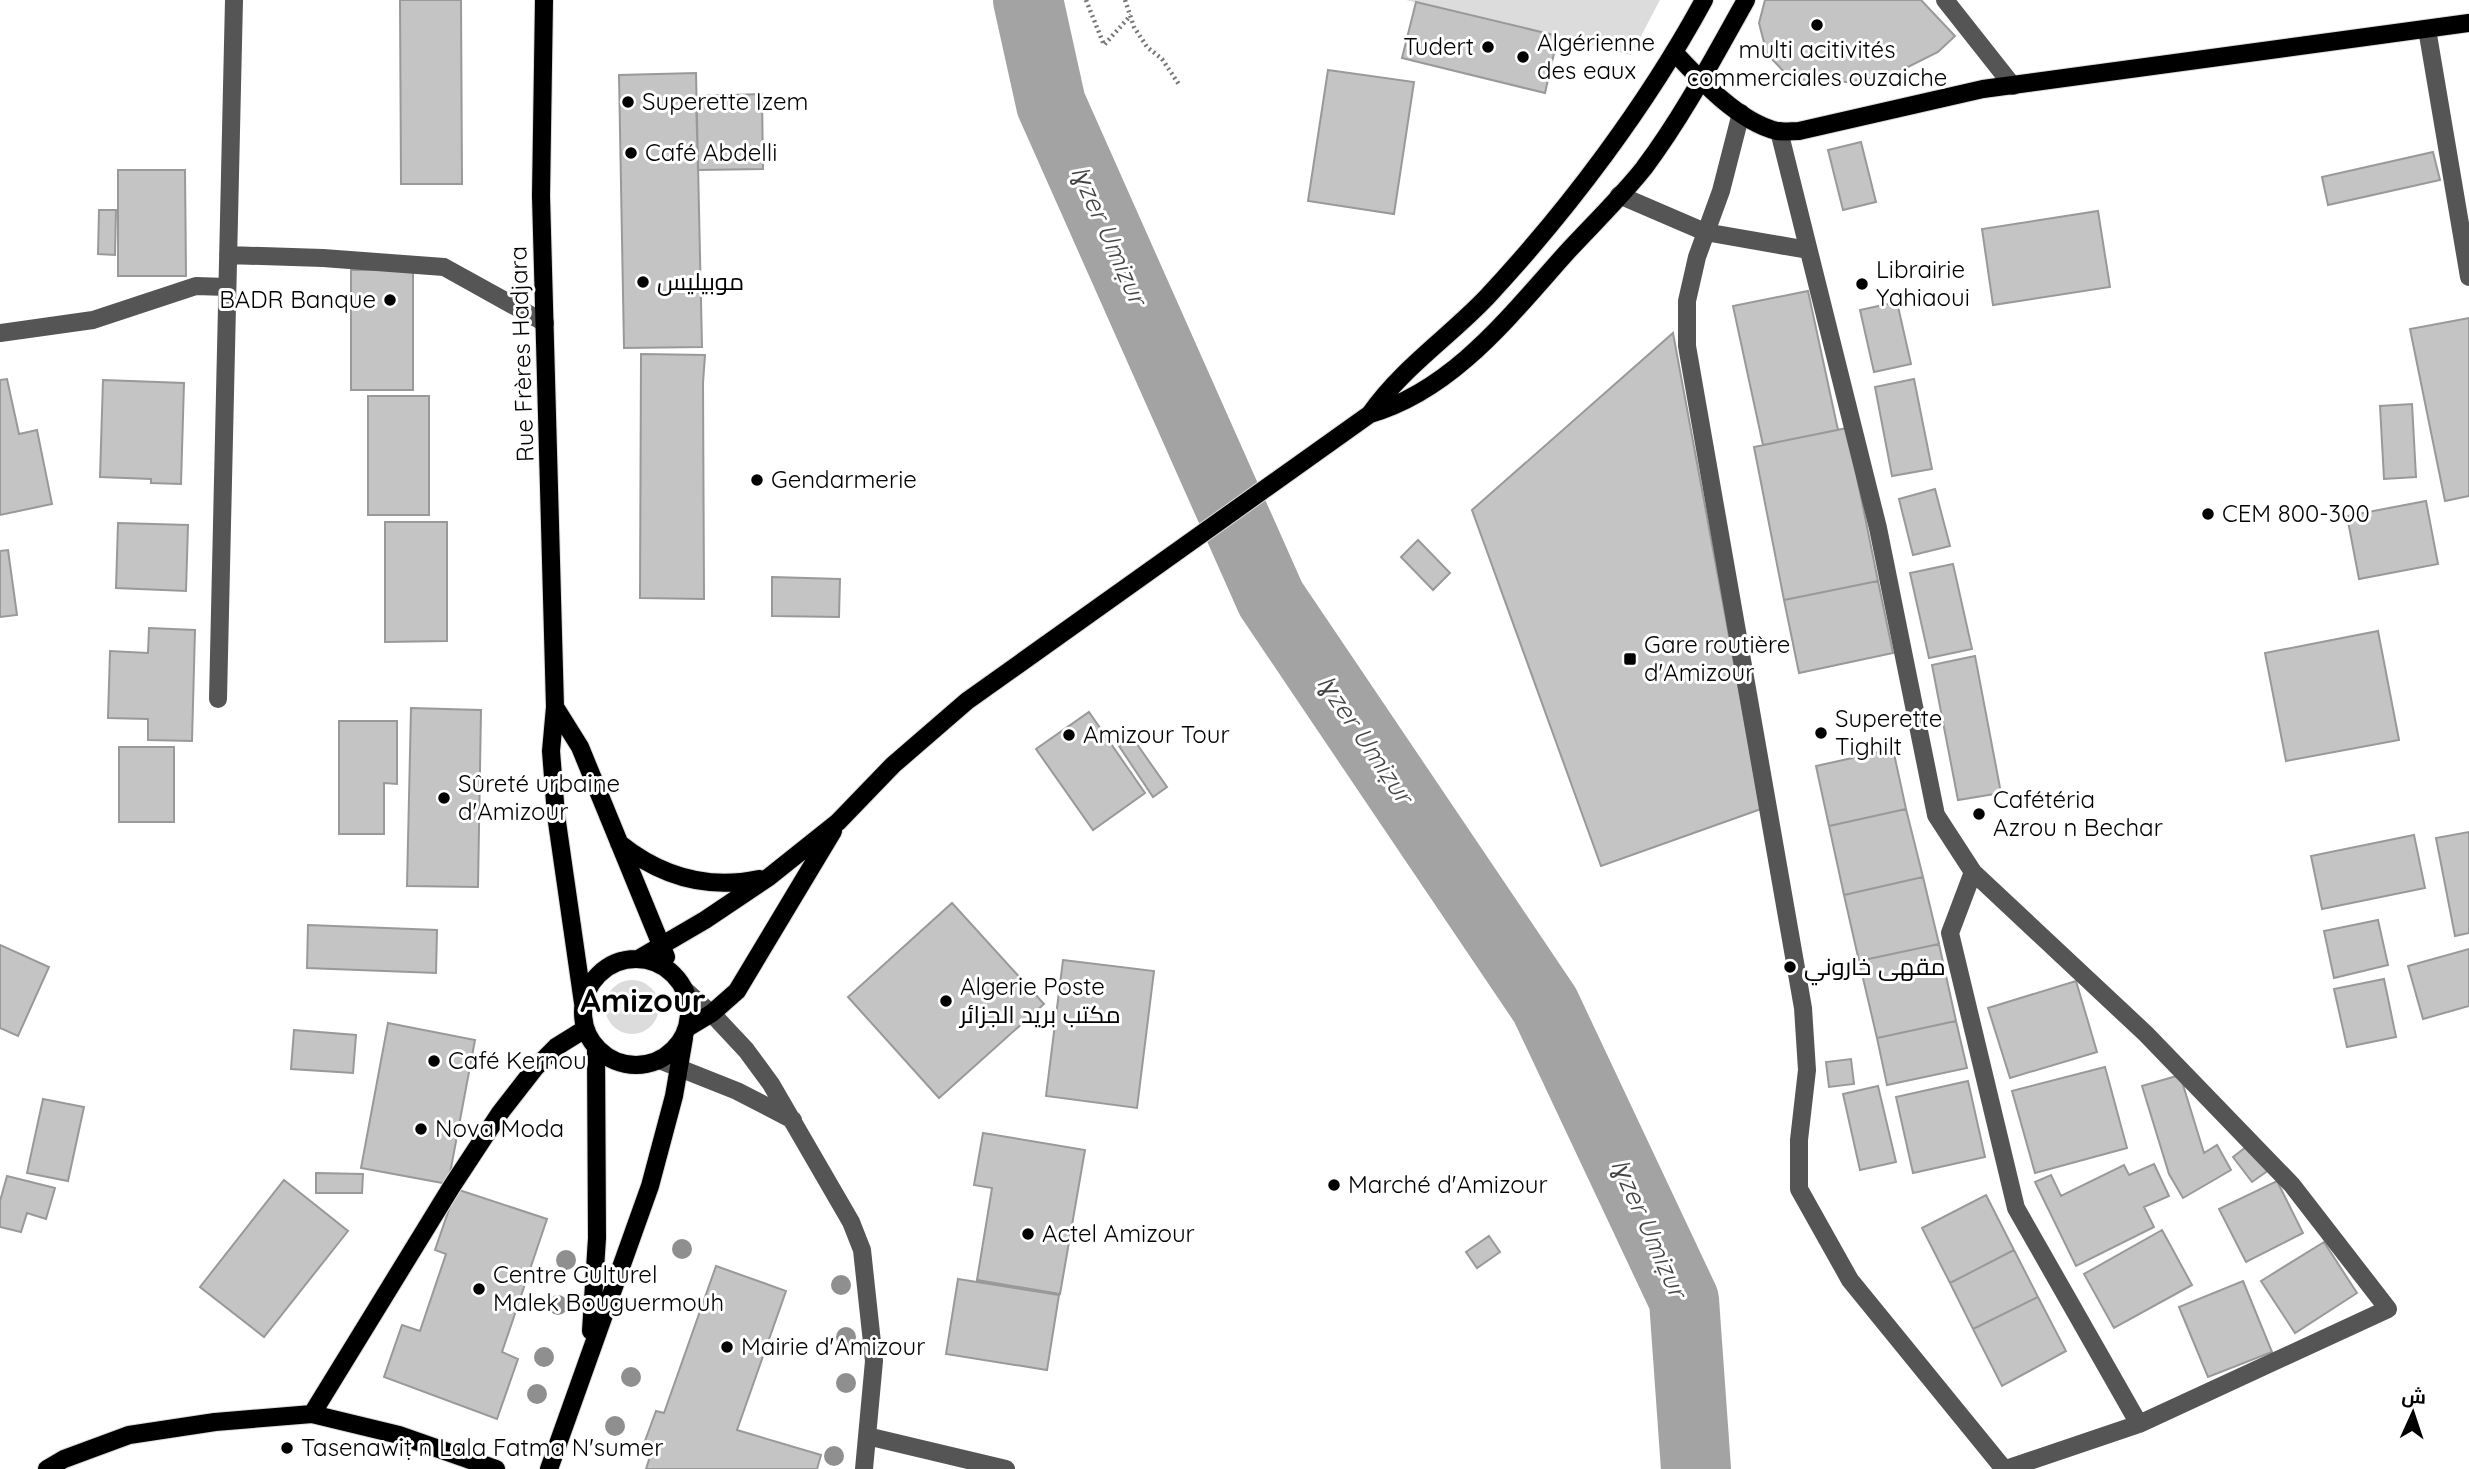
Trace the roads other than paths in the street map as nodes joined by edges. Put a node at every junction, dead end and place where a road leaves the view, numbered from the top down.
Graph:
1 (234, 0) edge
2 (544, 0) edge
3 (1704, 0) edge
4 (1746, 0) edge
5 (1945, 0) edge
6 (2469, 23) edge
7 (2427, 29) junction
8 (1674, 52) junction
9 (1700, 80) junction
10 (2013, 86) junction
11 (1741, 113) junction
12 (1779, 131) junction
13 (1619, 195) junction
14 (1705, 232) junction
15 (1808, 250) junction
16 (228, 255) junction
17 (2469, 277) edge
18 (228, 287) junction
19 (545, 323) junction
20 (0, 333) edge
21 (1370, 414) junction
22 (218, 699) dead end
23 (555, 707) junction
24 (838, 822) junction
25 (617, 841) junction
26 (1973, 872) junction
27 (769, 877) junction
28 (662, 947) junction
29 (640, 958) junction
30 (670, 971) junction
31 (686, 991) junction
32 (583, 1003) junction
33 (712, 1013) junction
34 (586, 1029) junction
35 (686, 1033) junction
36 (596, 1048) junction
37 (659, 1060) junction
38 (679, 1068) junction
39 (793, 1120) junction
40 (589, 1360) junction
41 (312, 1414) junction
42 (2139, 1424) junction
43 (867, 1436) junction
44 (47, 1469) edge
45 (496, 1469) edge
46 (549, 1469) edge
47 (864, 1469) edge
48 (1006, 1469) edge
49 (2005, 1469) edge

1 - 16 street
2 - 19 main road, Rue Frères Hadjara
3 - 8 main road
4 - 9 main road
5 - 10 street
6 - 7 main road
7 - 10 main road
7 - 17 street
8 - 9 main road
8 - 21 main road
9 - 11 main road
9 - 13 main road
10 - 12 main road
11 - 12 main road
11 - 14 street
12 - 15 street
13 - 14 street
13 - 21 main road
14 - 15 street
14 - 49 street
15 - 26 street
16 - 18 street
16 - 19 street
18 - 20 street
18 - 22 street
19 - 23 main road, Rue Frères Hadjara
21 - 24 main road
23 - 25 main road
23 - 32 main road, Rue Frères Hadjara
24 - 27 main road
24 - 33 main road
25 - 27 main road
25 - 28 main road
26 - 42 street
26 - 42 street
27 - 28 main road
28 - 29 main road
28 - 30 main road
29 - 30 main road
29 - 32 main road
30 - 31 main road
31 - 33 street
31 - 35 main road
32 - 34 main road
33 - 35 main road
33 - 39 street
34 - 36 main road
34 - 41 main road
35 - 37 main road
35 - 38 main road
36 - 37 main road
36 - 40 main road
37 - 38 street
38 - 39 street
38 - 40 main road
39 - 43 street
40 - 46 main road
41 - 44 main road
41 - 45 main road
42 - 49 street
43 - 47 street
43 - 48 street

